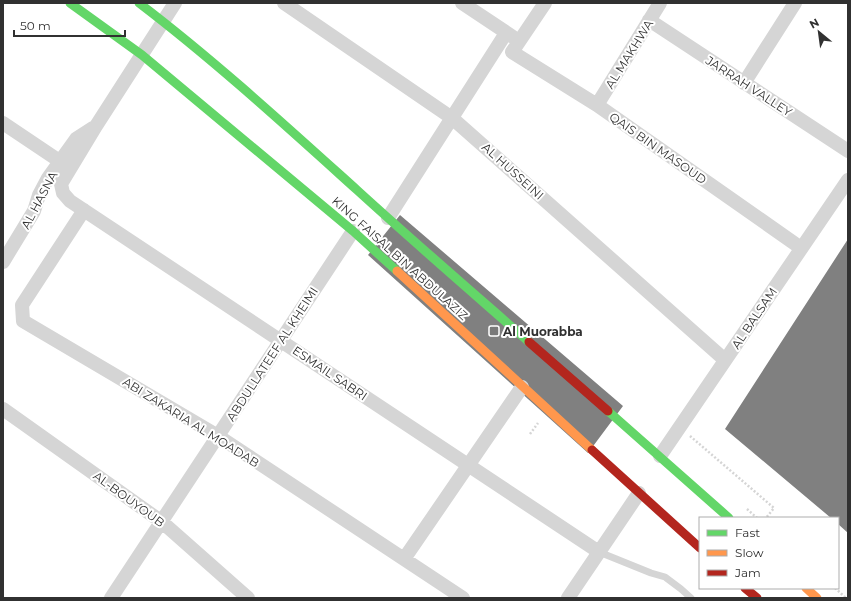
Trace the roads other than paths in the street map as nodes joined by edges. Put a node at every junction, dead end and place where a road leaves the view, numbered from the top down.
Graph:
1 (70, 3) edge
2 (139, 3) edge
3 (175, 3) edge
4 (284, 3) edge
5 (462, 3) edge
6 (545, 3) edge
7 (660, 3) edge
8 (795, 3) edge
9 (650, 20) junction
10 (163, 21) junction
11 (506, 33) junction
12 (515, 47) junction
13 (142, 55) junction
14 (744, 83) junction
15 (597, 105) junction
16 (452, 118) junction
17 (3, 123) edge
18 (96, 126) junction
19 (848, 151) edge
20 (61, 162) junction
21 (847, 183) edge
22 (63, 193) joint
23 (84, 210) junction
24 (388, 218) junction
25 (353, 231) junction
26 (801, 248) junction
27 (5, 256) edge
28 (281, 341) junction
29 (725, 360) junction
30 (522, 387) junction
31 (3, 409) edge
32 (218, 436) junction
33 (660, 456) junction
34 (468, 465) junction
35 (639, 493) junction
36 (728, 517) edge
37 (162, 522) junction
38 (699, 547) edge
39 (599, 552) junction
40 (404, 559) junction
41 (746, 589) edge
42 (807, 589) edge
43 (111, 598) edge
44 (248, 598) edge
45 (463, 598) edge
46 (568, 598) edge
47 (691, 598) edge
48 (757, 598) edge
49 (817, 598) edge

1 - 13 main road, KING FAISAL BIN ABDULAZIZ
2 - 10 main road, KING FAISAL BIN ABDULAZIZ
3 - 10 street, AL HASNA
4 - 16 street, AL HUSSEINI
5 - 11 street, QAIS BIN MASOUD
6 - 12 street
7 - 9 street, AL MAKHWA
8 - 14 street
9 - 14 street, JARRAH VALLEY
9 - 15 street, AL MAKHWA
10 - 13 street, AL HASNA
10 - 24 main road, KING FAISAL BIN ABDULAZIZ
11 - 12 street, QAIS BIN MASOUD
11 - 16 street
12 - 15 street, QAIS BIN MASOUD
13 - 18 street, AL HASNA
13 - 25 main road, KING FAISAL BIN ABDULAZIZ
14 - 19 street, JARRAH VALLEY
15 - 26 street, QAIS BIN MASOUD
16 - 24 street
16 - 29 street, AL HUSSEINI
17 - 20 street
18 - 20 street, AL HASNA
18 - 22 street, AL HASNA
20 - 27 street, AL HASNA
21 - 26 street, AL BALSAM
22 - 23 street, ESMAIL SABRI
23 - 28 street, ESMAIL SABRI
23 - 32 street, ABI ZAKARIA AL MOADAB
24 - 33 main road, KING FAISAL BIN ABDULAZIZ
25 - 28 street, ABDULLATEEF AL KHEIMI
25 - 30 main road, KING FAISAL BIN ABDULAZIZ
26 - 29 street, AL BALSAM
28 - 32 street, ABDULLATEEF AL KHEIMI
28 - 34 street, ESMAIL SABRI
29 - 33 street, AL BALSAM
30 - 34 street
30 - 35 main road, KING FAISAL BIN ABDULAZIZ
31 - 37 street, AL-BOUYOUB
32 - 37 street, ABDULLATEEF AL KHEIMI
32 - 40 street, ABI ZAKARIA AL MOADAB
33 - 36 main road, KING FAISAL BIN ABDULAZIZ
34 - 39 street, ESMAIL SABRI
34 - 40 street
35 - 38 main road, KING FAISAL BIN ABDULAZIZ
35 - 39 street
37 - 43 street, ABDULLATEEF AL KHEIMI
37 - 44 street, AL-BOUYOUB
39 - 46 street
39 - 47 lane
40 - 45 street, ABI ZAKARIA AL MOADAB
41 - 48 main road
42 - 49 main road

